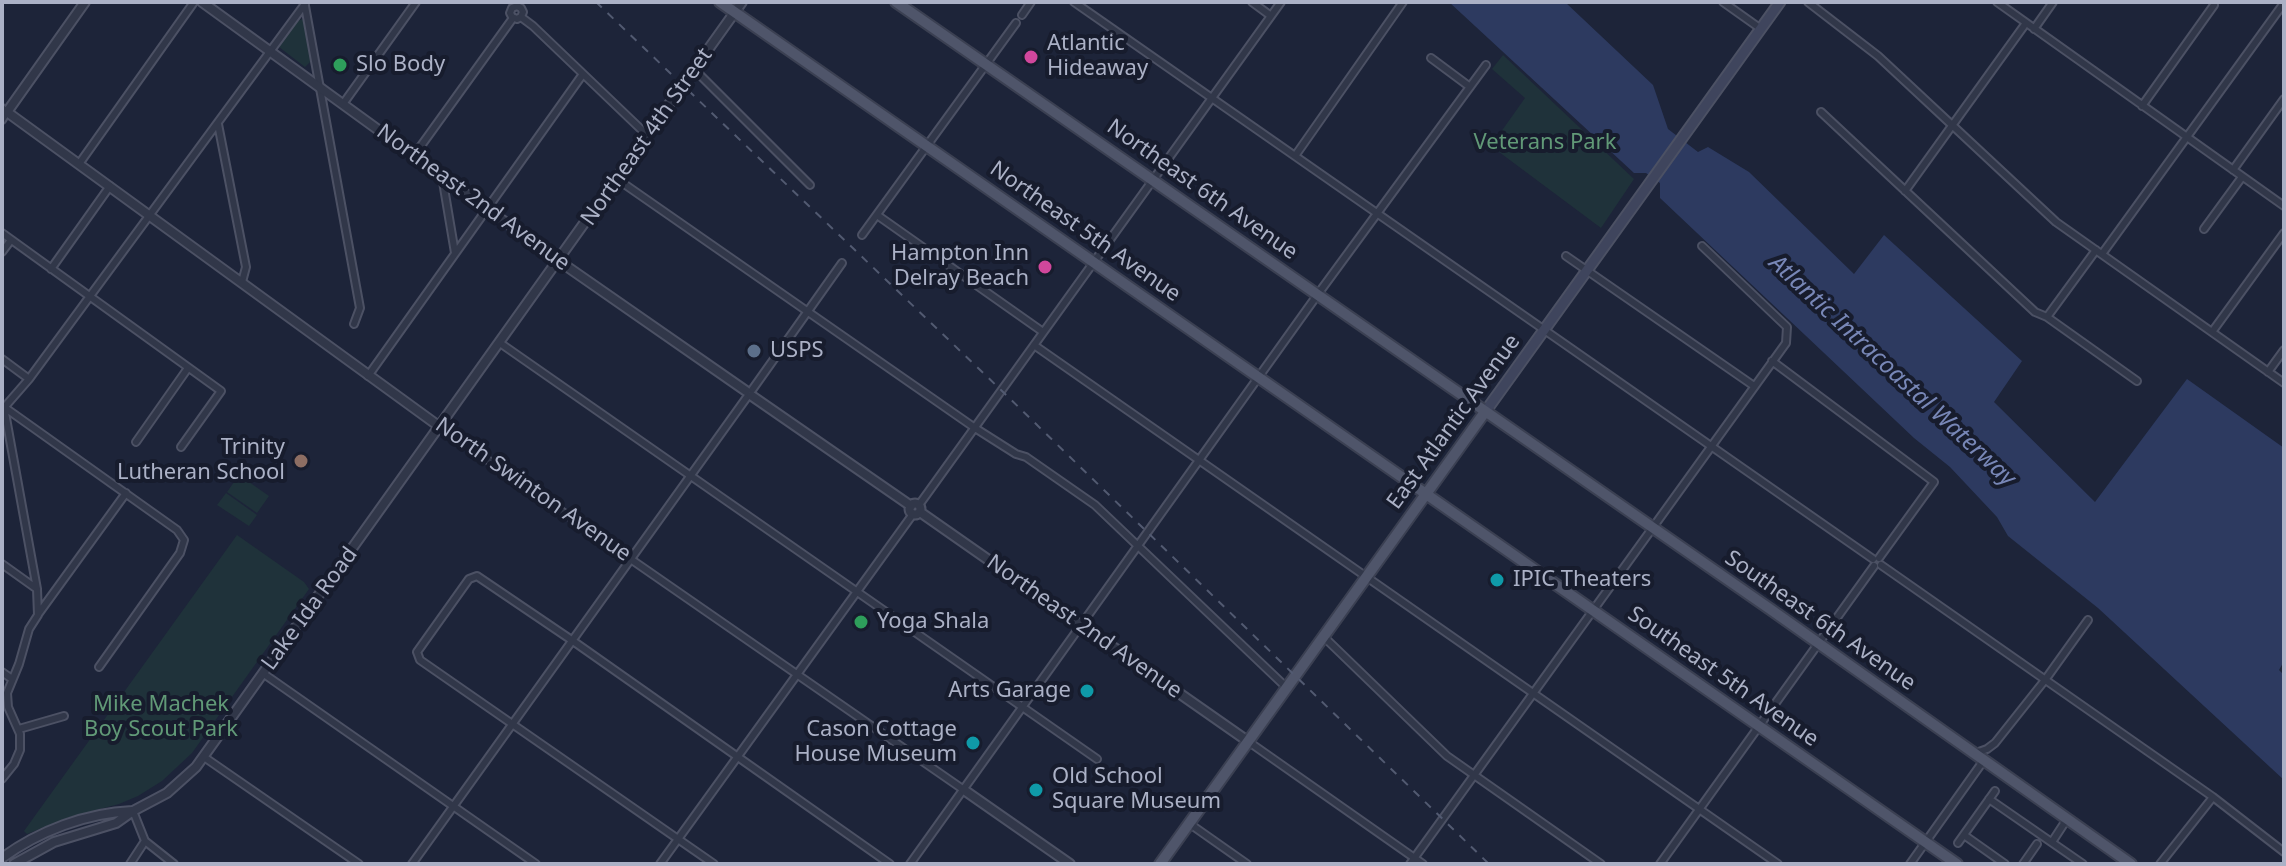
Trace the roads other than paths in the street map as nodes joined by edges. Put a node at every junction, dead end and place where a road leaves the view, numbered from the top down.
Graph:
1 (85, 2) edge
2 (194, 2) edge
3 (202, 2) edge
4 (720, 2) edge
5 (896, 2) edge
6 (1031, 2) edge
7 (1074, 2) edge
8 (1252, 2) edge
9 (1281, 2) edge
10 (1403, 2) edge
11 (1723, 2) edge
12 (1780, 2) edge
13 (1808, 2) edge
14 (1997, 2) edge
15 (2053, 2) edge
16 (305, 3) edge
17 (414, 3) edge
18 (2284, 3) edge
19 (510, 5) edge
20 (2214, 5) dead end
21 (739, 7) edge
22 (1022, 15) dead end
23 (1271, 16) junction
24 (517, 17) junction
25 (1016, 23) dead end
26 (2026, 23) junction
27 (1761, 29) junction
28 (2034, 29) junction
29 (271, 52) junction
30 (1431, 58) dead end
31 (986, 65) junction
32 (1486, 65) dead end
33 (695, 70) junction
34 (583, 74) junction
35 (1470, 87) junction
36 (322, 89) junction
37 (1212, 98) junction
38 (2284, 99) edge
39 (343, 104) junction
40 (2142, 106) junction
41 (1821, 112) dead end
42 (4, 113) edge
43 (218, 124) junction
44 (1953, 125) junction
45 (648, 136) junction
46 (2187, 137) junction
47 (928, 146) junction
48 (1295, 156) junction
49 (415, 157) junction
50 (79, 164) junction
51 (2233, 170) junction
52 (442, 176) junction
53 (2242, 177) junction
54 (617, 179) junction
55 (1153, 179) junction
56 (810, 185) dead end
57 (110, 186) junction
58 (1905, 191) junction
59 (2284, 206) edge
60 (487, 209) junction
61 (1377, 214) junction
62 (151, 215) junction
63 (877, 215) junction
64 (2204, 229) dead end
65 (2, 233) edge
66 (2284, 233) edge
67 (862, 235) dead end
68 (11, 240) junction
69 (1702, 246) dead end
70 (2, 252) edge
71 (2099, 252) junction
72 (455, 253) junction
73 (1566, 256) dead end
74 (559, 261) junction
75 (1093, 262) junction
76 (842, 263) dead end
77 (51, 269) junction
78 (1587, 271) junction
79 (242, 282) junction
80 (1318, 294) junction
81 (89, 296) junction
82 (808, 311) junction
83 (2047, 317) junction
84 (354, 324) dead end
85 (1544, 331) junction
86 (1043, 332) junction
87 (2212, 332) junction
88 (500, 343) junction
89 (1034, 345) junction
90 (2284, 350) edge
91 (2, 359) edge
92 (1772, 361) junction
93 (188, 368) junction
94 (2268, 372) junction
95 (368, 376) junction
96 (1258, 378) junction
97 (29, 379) junction
98 (2137, 381) dead end
99 (2284, 383) edge
100 (1754, 386) junction
101 (749, 393) junction
102 (3, 409) edge
103 (1485, 412) junction
104 (440, 427) junction
105 (975, 428) junction
106 (136, 442) dead end
107 (181, 447) dead end
108 (1711, 447) junction
109 (1200, 461) junction
110 (690, 476) junction
111 (126, 493) junction
112 (1426, 495) junction
113 (915, 509) junction
114 (1652, 528) junction
115 (1138, 546) junction
116 (632, 559) junction
117 (1877, 562) junction
118 (2, 564) edge
119 (1367, 578) junction
120 (37, 589) junction
121 (856, 592) junction
122 (1592, 611) junction
123 (38, 615) junction
124 (2088, 620) dead end
125 (1081, 625) junction
126 (1324, 637) junction
127 (573, 641) junction
128 (1818, 644) junction
129 (99, 667) dead end
130 (2, 672) edge
131 (264, 674) junction
132 (797, 674) junction
133 (12, 679) junction
134 (2045, 680) junction
135 (1287, 689) junction
136 (1533, 693) junction
137 (1023, 708) junction
138 (64, 716) dead end
139 (514, 723) junction
140 (1759, 726) junction
141 (19, 729) junction
142 (1249, 742) junction
143 (1973, 753) junction
144 (204, 757) junction
145 (738, 757) junction
146 (1097, 759) dead end
147 (1984, 760) junction
148 (1473, 775) junction
149 (2, 779) edge
150 (964, 790) junction
151 (1995, 791) dead end
152 (2213, 797) junction
153 (1989, 799) junction
154 (454, 806) junction
155 (1699, 809) junction
156 (133, 811) junction
157 (2067, 819) junction
158 (1190, 824) junction
159 (1964, 835) junction
160 (678, 839) junction
161 (145, 841) junction
162 (1925, 842) junction
163 (2052, 842) junction
164 (1958, 843) dead end
165 (2037, 844) dead end
166 (2284, 852) edge
167 (2, 858) edge
168 (1412, 861) edge
169 (14, 864) edge
170 (130, 864) edge
171 (174, 864) edge
172 (359, 864) edge
173 (412, 864) edge
174 (536, 864) edge
175 (660, 864) edge
176 (714, 864) edge
177 (890, 864) edge
178 (910, 864) edge
179 (1070, 864) edge
180 (1160, 864) edge
181 (1247, 864) edge
182 (1423, 864) edge
183 (1601, 864) edge
184 (1660, 864) edge
185 (1778, 864) edge
186 (1910, 864) edge
187 (1957, 864) edge
188 (2005, 864) edge
189 (2023, 864) edge
190 (2083, 864) edge
191 (2131, 864) edge
192 (2160, 864) edge

1 - 42 street
2 - 50 street
3 - 29 street, Northeast 2nd Avenue
4 - 21 main road, Northeast 5th Avenue
5 - 31 main road, Northeast 6th Avenue
6 - 22 street
7 - 37 street
8 - 23 street
9 - 23 street
10 - 48 street
11 - 27 street
12 - 27 main road, East Atlantic Avenue
13 - 44 street
14 - 26 street
15 - 28 street
16 - 29 street
16 - 36 street
17 - 39 street
18 - 46 street
19 - 24 street
19 - 24 street
20 - 40 street
21 - 33 street, Northeast 4th Street
21 - 47 main road, Northeast 5th Avenue
23 - 37 street
24 - 34 street
24 - 49 street
25 - 31 street
26 - 28 street
26 - 44 street
27 - 78 main road, East Atlantic Avenue
28 - 40 street
29 - 36 street, Northeast 2nd Avenue
29 - 43 street
30 - 35 street
31 - 47 street
31 - 55 main road, Northeast 6th Avenue
32 - 35 street
33 - 45 street, Northeast 4th Street
33 - 56 street
34 - 45 street
34 - 60 street
35 - 61 street
36 - 39 street, Northeast 2nd Avenue
36 - 84 street
37 - 48 street
37 - 55 street
38 - 51 street
39 - 49 street, Northeast 2nd Avenue
40 - 46 street
41 - 58 street
42 - 50 street, North Swinton Avenue
43 - 62 street
43 - 79 street
44 - 58 street
44 - 71 street
45 - 54 street, Northeast 4th Street
46 - 51 street
46 - 71 street
47 - 63 street
47 - 75 main road, Northeast 5th Avenue
48 - 61 street
49 - 52 street, Northeast 2nd Avenue
50 - 57 street, North Swinton Avenue
51 - 53 street
52 - 60 street, Northeast 2nd Avenue
52 - 72 street
53 - 59 street
53 - 64 street
54 - 74 street, Northeast 4th Street
54 - 82 street
55 - 75 street
55 - 80 main road, Northeast 6th Avenue
57 - 62 street, North Swinton Avenue
57 - 77 street
58 - 83 street
60 - 72 street
60 - 74 street, Northeast 2nd Avenue
61 - 80 street
61 - 85 street
62 - 79 street, North Swinton Avenue
62 - 81 street
63 - 67 street
63 - 86 street
65 - 68 street
66 - 87 street
68 - 70 street
68 - 77 street
69 - 92 street
71 - 83 street
71 - 87 street
72 - 95 street
73 - 78 street
74 - 88 street, Northeast 4th Street
74 - 101 street, Northeast 2nd Avenue
75 - 86 street
75 - 96 main road, Northeast 5th Avenue
76 - 82 street
77 - 81 street
78 - 85 main road, East Atlantic Avenue
78 - 100 street
79 - 95 street, North Swinton Avenue
80 - 96 street
80 - 103 main road, Northeast 6th Avenue
81 - 93 street
81 - 97 street
82 - 101 street
82 - 105 street
83 - 98 street
85 - 103 main road, East Atlantic Avenue
85 - 108 street
86 - 89 street
87 - 94 street
88 - 104 street, Northeast 4th Street
88 - 110 street
89 - 105 street
89 - 109 street
90 - 94 street
91 - 97 street
92 - 100 street
92 - 117 street
93 - 106 street
93 - 107 street
94 - 99 street
95 - 104 street, North Swinton Avenue
96 - 109 street
96 - 112 main road, Northeast 5th Avenue
97 - 102 street
100 - 108 street
101 - 110 street
101 - 113 street, Northeast 2nd Avenue
102 - 111 street
102 - 120 street
103 - 112 main road, East Atlantic Avenue
103 - 114 main road, Southeast 6th Avenue
104 - 116 street, North Swinton Avenue
104 - 131 street, Lake Ida Road
105 - 113 street
105 - 115 street
108 - 114 street
108 - 117 street
109 - 115 street
109 - 119 street
110 - 116 street
110 - 121 street
111 - 123 street
111 - 129 street
112 - 119 main road, East Atlantic Avenue
112 - 122 main road, Southeast 5th Avenue
113 - 121 street
113 - 125 street, Northeast 2nd Avenue
114 - 122 street
114 - 128 main road, Southeast 6th Avenue
115 - 125 street
115 - 135 street
116 - 127 street
116 - 132 street, North Swinton Avenue
117 - 128 street
117 - 134 street
118 - 120 street
119 - 126 main road, East Atlantic Avenue
119 - 136 street
120 - 123 street
121 - 132 street
121 - 137 street
122 - 136 street
122 - 140 main road, Southeast 5th Avenue
123 - 133 street
124 - 134 street
125 - 137 street
125 - 142 street, Northeast 2nd Avenue
126 - 135 main road, East Atlantic Avenue
126 - 148 street
127 - 139 street
127 - 139 street
127 - 145 street
128 - 140 street
128 - 143 main road, Southeast 6th Avenue
130 - 133 street
131 - 144 street, Lake Ida Road
131 - 154 street
132 - 145 street
132 - 150 street, North Swinton Avenue
133 - 141 street
134 - 143 street
134 - 152 street
135 - 142 main road, East Atlantic Avenue
136 - 148 street
136 - 155 street
137 - 146 street
137 - 150 street
138 - 141 street
139 - 154 street
139 - 160 street
140 - 155 street
140 - 162 main road, Southeast 5th Avenue
141 - 149 street
142 - 158 main road, East Atlantic Avenue
142 - 168 street
143 - 147 main road, Southeast 6th Avenue
144 - 156 street, Lake Ida Road
144 - 172 street
145 - 160 street
145 - 177 street
147 - 157 main road, Southeast 6th Avenue
147 - 162 street
148 - 168 street
148 - 183 street
150 - 178 street
150 - 179 street, North Swinton Avenue
151 - 153 street
152 - 166 street
152 - 192 street
153 - 159 street
153 - 163 street
154 - 173 street
154 - 174 street
155 - 184 street
155 - 185 street
156 - 161 street
156 - 167 street, Lake Ida Road
156 - 169 street, Lake Ida Road
157 - 163 street
157 - 191 main road, Southeast 6th Avenue
158 - 180 main road, East Atlantic Avenue
158 - 181 street
159 - 164 street
159 - 188 street
160 - 175 street
160 - 176 street
161 - 170 street
161 - 171 street
162 - 186 street
162 - 187 main road, Southeast 5th Avenue
163 - 190 street
165 - 189 street
168 - 182 street

